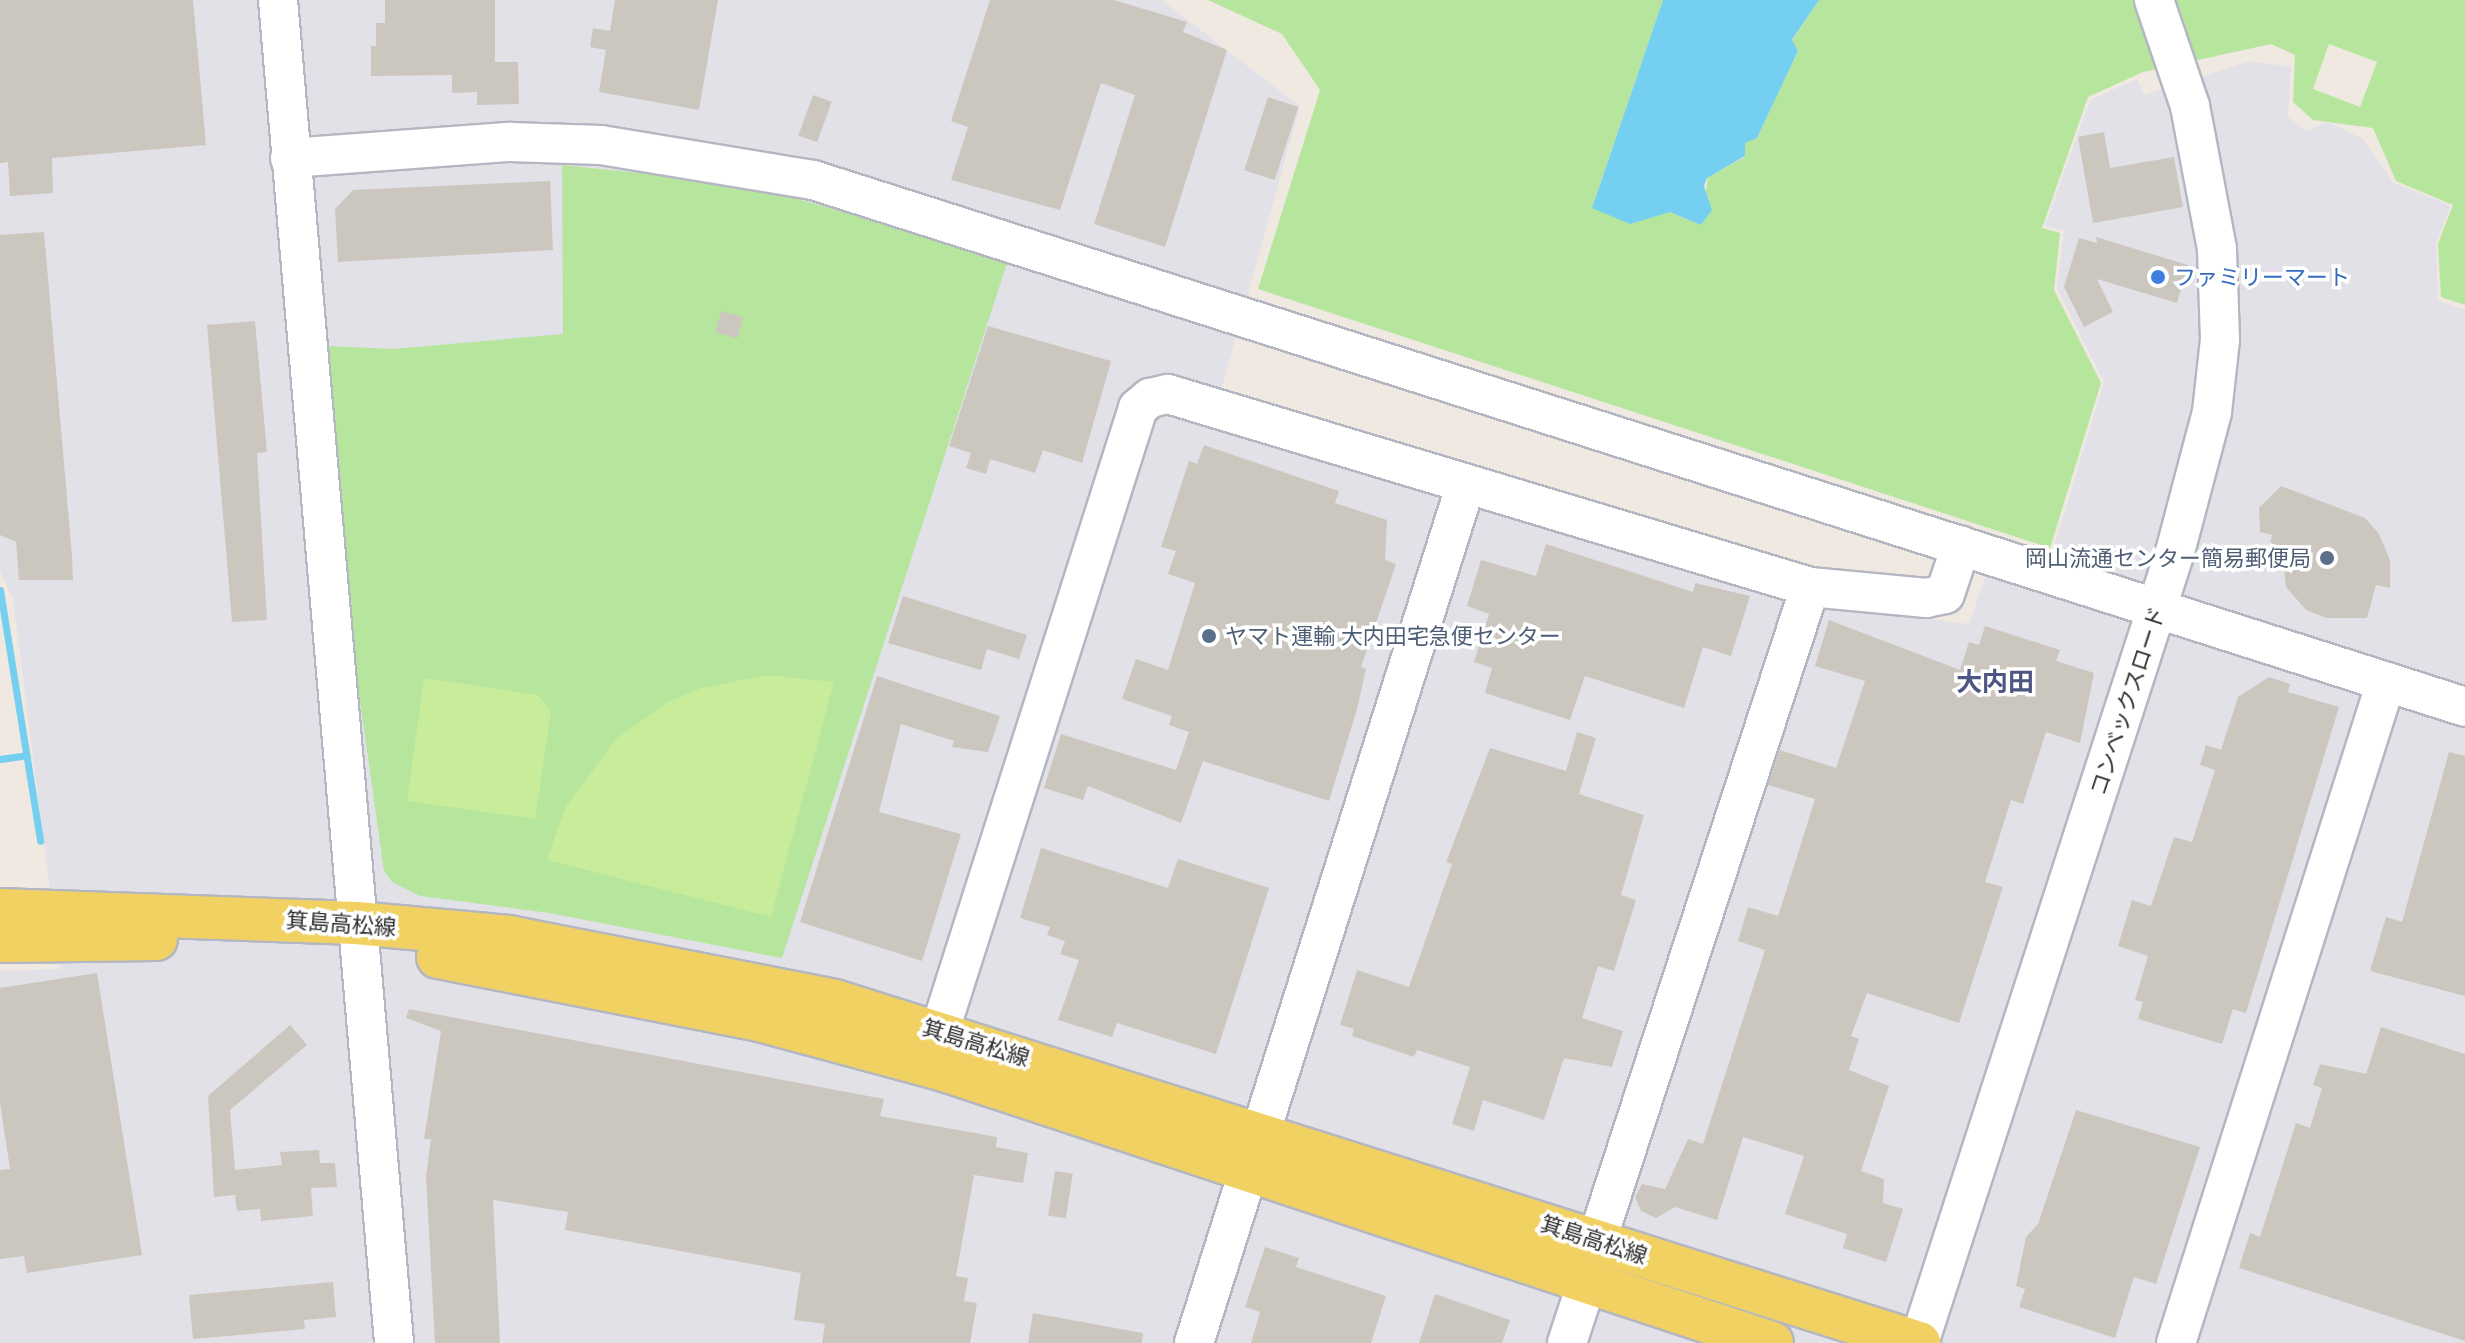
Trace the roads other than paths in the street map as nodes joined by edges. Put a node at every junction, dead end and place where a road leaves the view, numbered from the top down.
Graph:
1 (278, 0) edge
2 (2169, 9) edge
3 (290, 158) junction
4 (1466, 484) junction
5 (1961, 546) junction
6 (1810, 587) junction
7 (2168, 612) junction
8 (2386, 682) junction
9 (2465, 707) edge
10 (0, 910) edge
11 (358, 937) junction
12 (0, 941) edge
13 (940, 1030) junction
14 (1260, 1132) junction
15 (1247, 1174) junction
16 (1597, 1240) junction
17 (1587, 1282) junction
18 (394, 1343) edge
19 (1194, 1343) edge
20 (1567, 1343) edge
21 (1772, 1343) edge
22 (1919, 1343) edge
23 (1947, 1343) edge
24 (2176, 1343) edge

1 - 3 street
2 - 7 street, コンベックスロード
3 - 5 street
3 - 11 street
4 - 6 street
4 - 13 street
4 - 14 street
5 - 6 street
5 - 7 street
6 - 16 street
7 - 8 street
7 - 22 street, コンベックスロード
7 - 23 street, コンベックスロード
8 - 9 street
8 - 24 street
10 - 11 main road, 箕島高松線
11 - 12 main road, 箕島高松線
11 - 13 main road, 箕島高松線
11 - 15 main road, 箕島高松線
11 - 18 street
13 - 14 main road, 箕島高松線
14 - 15 street
14 - 16 main road, 箕島高松線
15 - 17 main road, 箕島高松線
15 - 19 street
16 - 22 main road, 箕島高松線
17 - 20 street
17 - 21 main road, 箕島高松線

